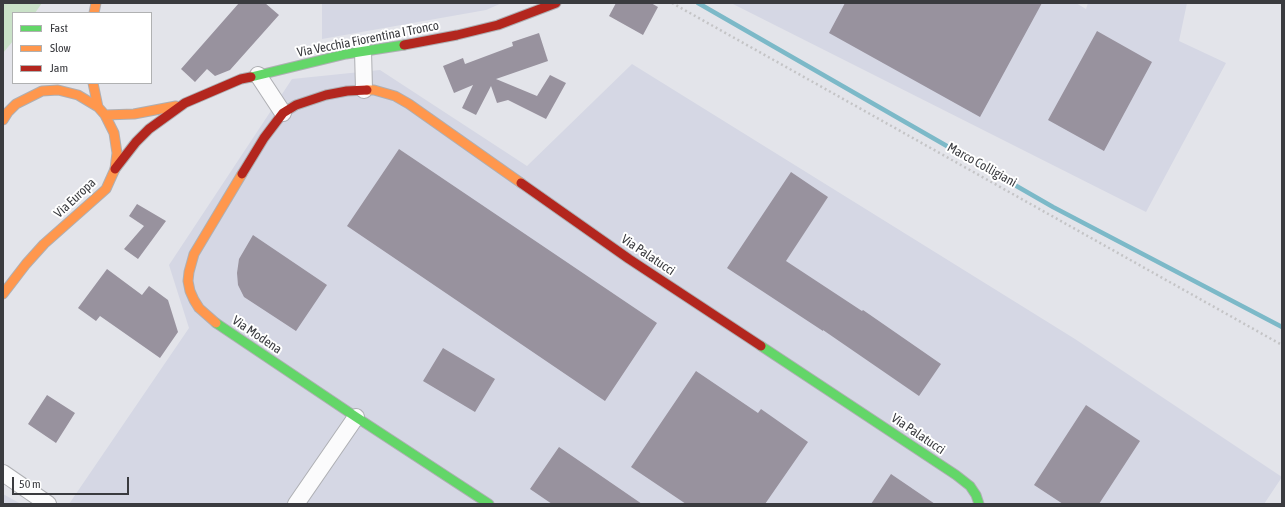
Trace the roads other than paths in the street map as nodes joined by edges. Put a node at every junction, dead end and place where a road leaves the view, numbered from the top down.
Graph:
1 (556, 3) edge
2 (363, 50) junction
3 (258, 75) junction
4 (49, 84) edge
5 (93, 84) edge
6 (364, 90) junction
7 (42, 91) junction
8 (185, 104) junction
9 (98, 107) junction
10 (283, 114) junction
11 (104, 115) junction
12 (3, 120) edge
13 (115, 169) junction
14 (3, 294) edge
15 (356, 417) junction
16 (3, 473) edge
17 (48, 504) edge
18 (296, 504) edge
19 (489, 504) edge
20 (979, 504) edge

1 - 2 street, Via Vecchia Fiorentina I Tronco
2 - 3 street, Via Vecchia Fiorentina I Tronco
2 - 6 street
3 - 8 street, Via Vecchia Fiorentina I Tronco
3 - 10 street
4 - 7 street, Via Europa
5 - 9 street, Via Europa
6 - 10 street, Via Palatucci
6 - 20 street, Via Palatucci
7 - 9 street, Via Europa
7 - 12 street, Via Europa
8 - 11 street, Via Vecchia Fiorentina I Tronco
8 - 13 street, Via Vecchia Fiorentina I Tronco
9 - 11 street, Via Europa
10 - 15 street, Via Modena
11 - 13 street, Via Europa
13 - 14 street, Via Europa
15 - 18 street
15 - 19 street, Via Modena
16 - 17 street

